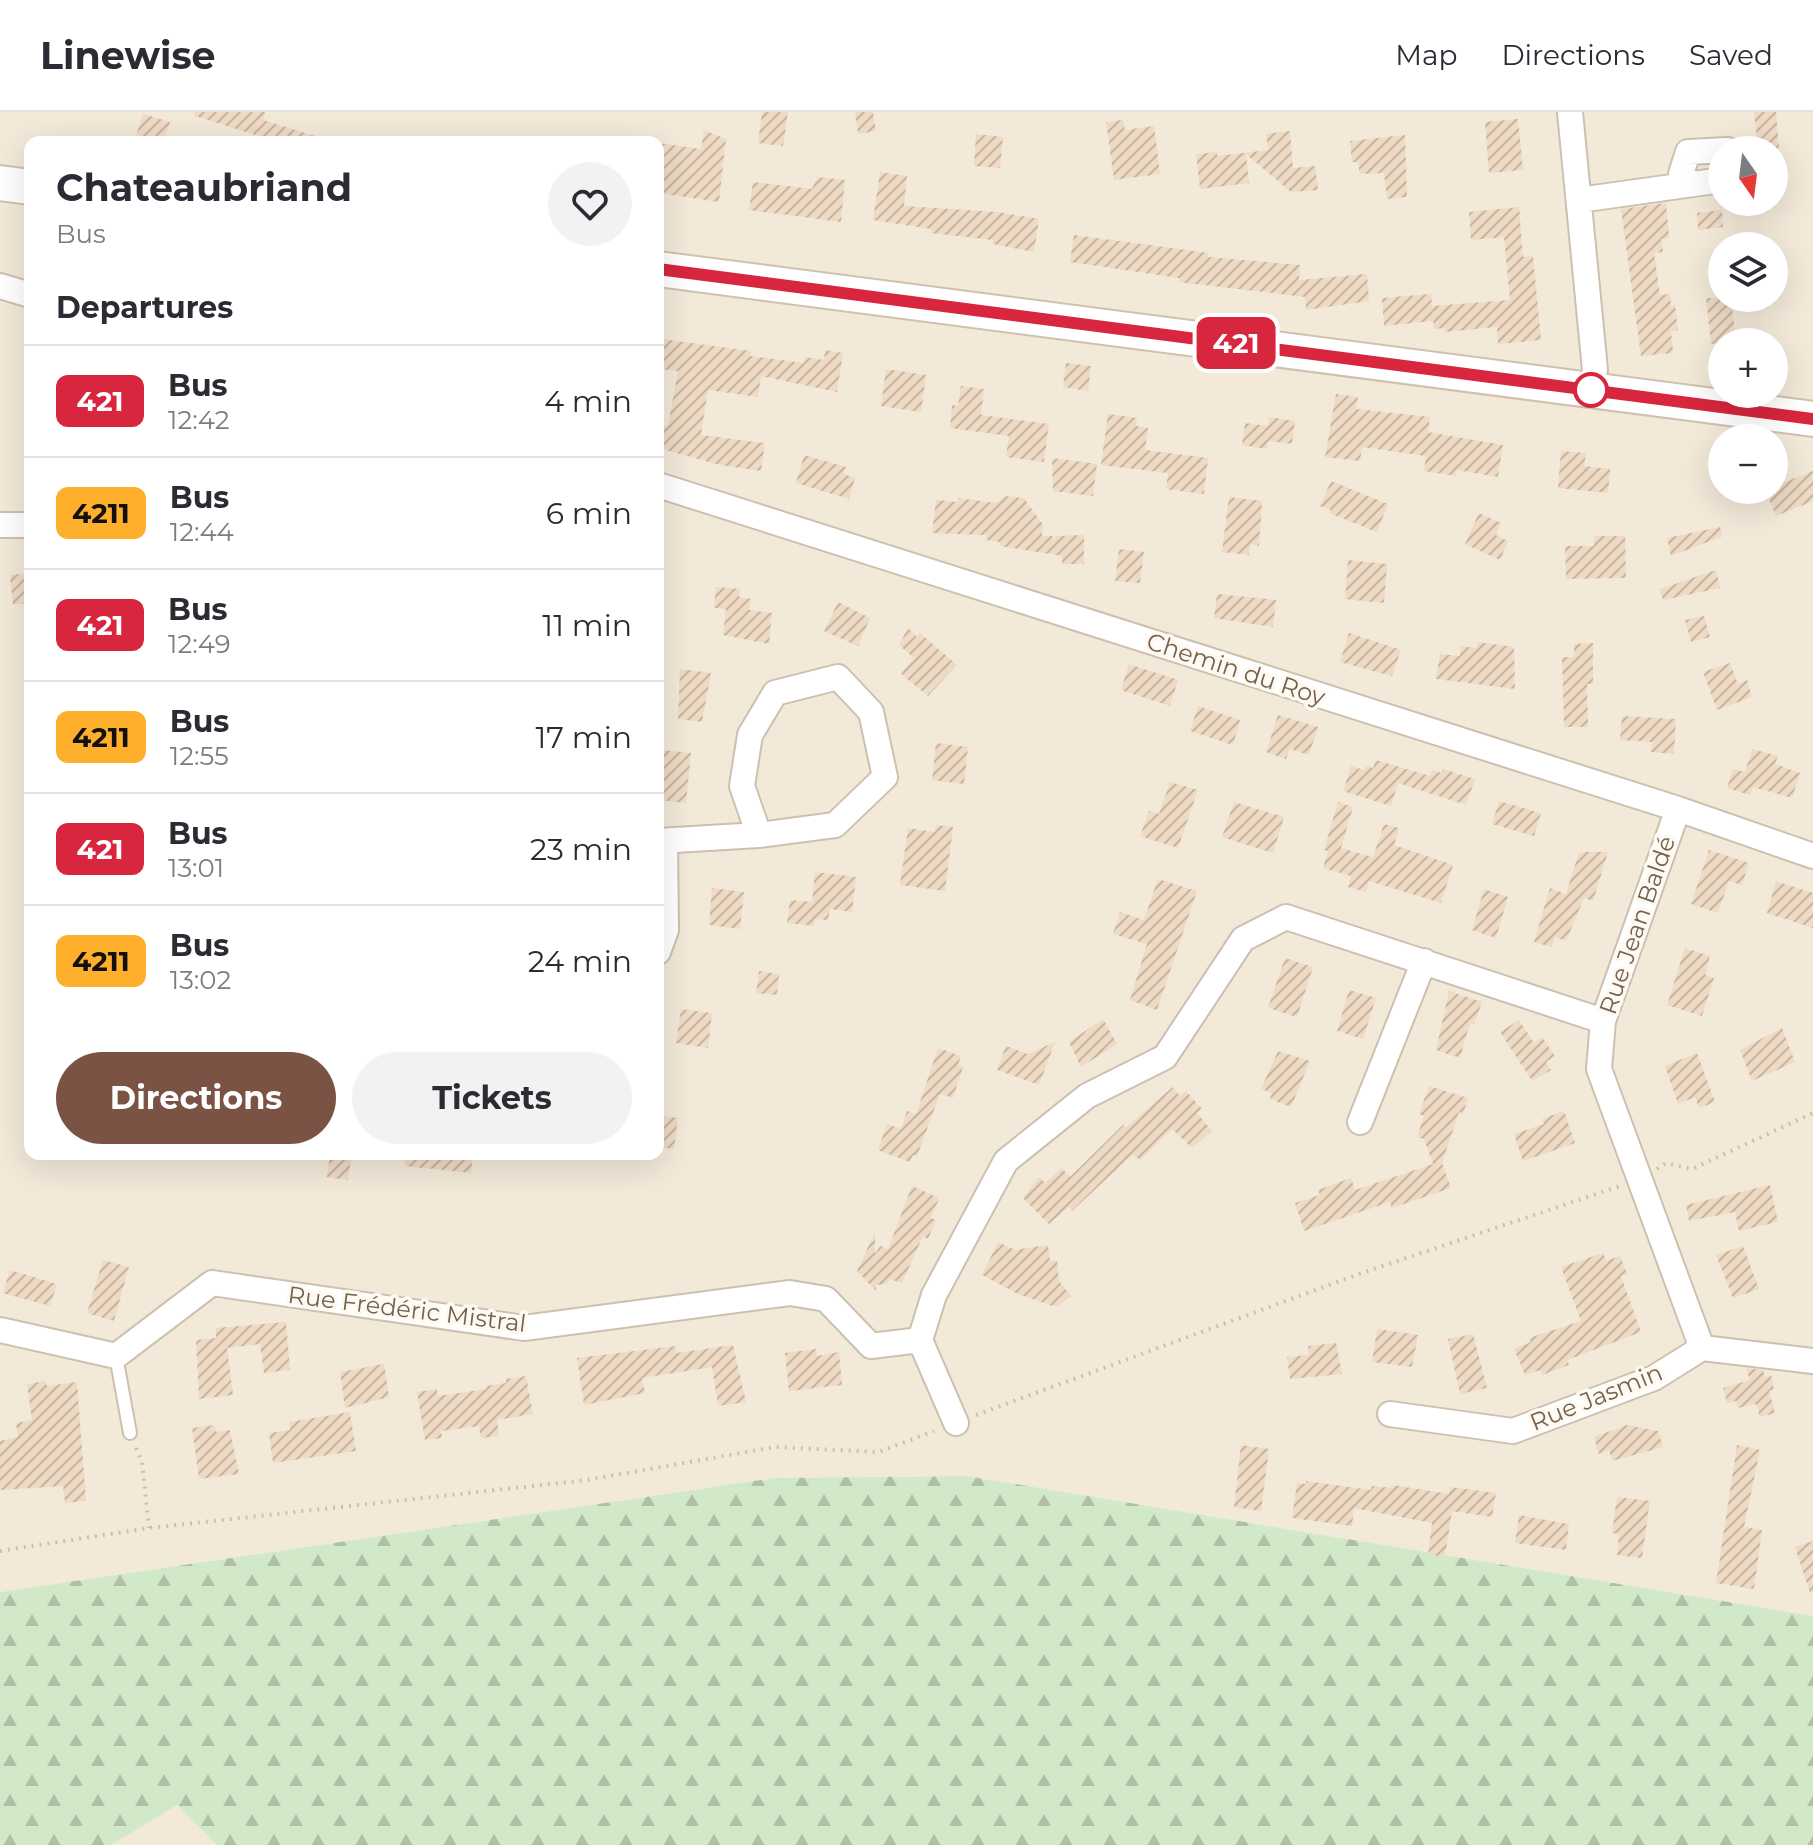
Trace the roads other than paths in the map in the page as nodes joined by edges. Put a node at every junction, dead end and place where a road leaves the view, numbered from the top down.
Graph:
1 (1570, 112) edge
2 (1708, 151) edge
3 (1708, 182) edge
4 (0, 183) edge
5 (1691, 184) junction
6 (24, 186) edge
7 (1579, 200) junction
8 (664, 270) edge
9 (0, 286) edge
10 (24, 293) edge
11 (1591, 390) junction
12 (1813, 419) edge
13 (664, 487) edge
14 (0, 525) edge
15 (24, 525) edge
16 (1678, 809) junction
17 (759, 835) junction
18 (664, 841) edge
19 (1813, 856) edge
20 (664, 894) edge
21 (664, 936) edge
22 (1424, 961) junction
23 (1603, 1021) junction
24 (1360, 1122) dead end
25 (0, 1330) edge
26 (920, 1340) junction
27 (1702, 1348) junction
28 (116, 1356) junction
29 (1813, 1361) edge
30 (1390, 1414) dead end
31 (956, 1423) dead end
32 (130, 1433) road end

1 - 7 street
2 - 5 street
3 - 5 street
4 - 6 main road
5 - 7 street
7 - 11 street
8 - 11 main road
9 - 10 street
11 - 12 main road
13 - 16 street, Chemin du Roy
14 - 15 street
16 - 19 street, Chemin du Roy
16 - 23 street, Rue Jean Baldé
17 - 17 street
17 - 18 street
20 - 21 street
22 - 23 street
22 - 24 street
22 - 26 street
23 - 27 street, Rue Jean Baldé
25 - 28 street
26 - 28 street, Rue Frédéric Mistral
26 - 31 street
27 - 29 street
27 - 30 street, Rue Jasmin
28 - 32 lane

